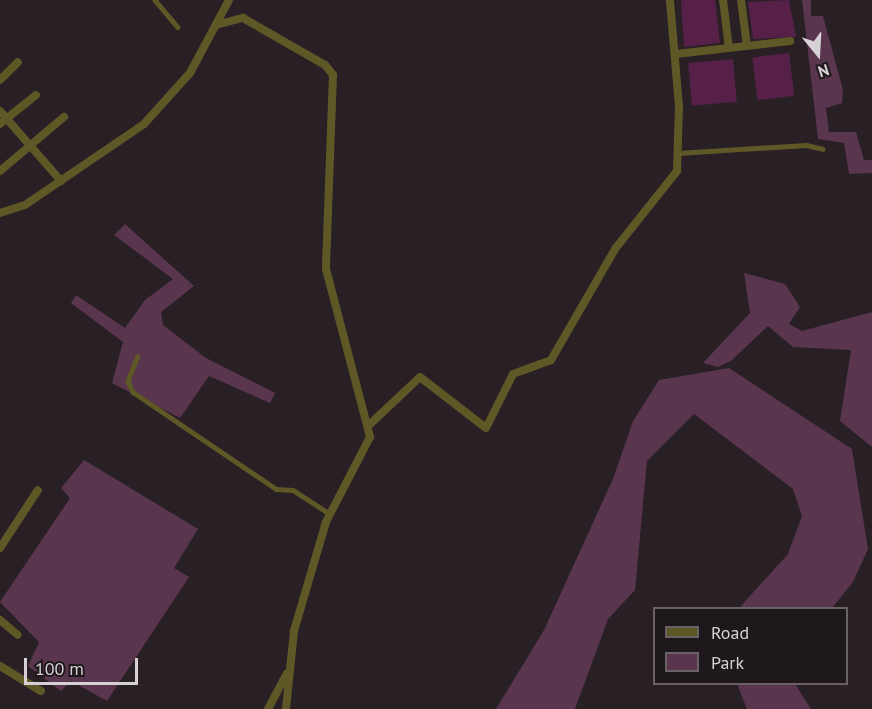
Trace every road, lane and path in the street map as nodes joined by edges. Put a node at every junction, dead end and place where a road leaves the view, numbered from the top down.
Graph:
1 (155, 0) edge
2 (218, 0) edge
3 (670, 0) edge
4 (723, 0) edge
5 (741, 0) edge
6 (227, 4) edge
7 (216, 25) junction
8 (178, 27) dead end
9 (790, 41) dead end
10 (747, 46) junction
11 (729, 48) junction
12 (676, 54) junction
13 (18, 62) dead end
14 (0, 80) edge
15 (36, 94) dead end
16 (64, 117) dead end
17 (2, 118) edge
18 (30, 145) junction
19 (823, 148) dead end
20 (678, 153) junction
21 (0, 171) edge
22 (61, 181) junction
23 (0, 213) edge
24 (138, 356) dead end
25 (368, 426) junction
26 (38, 490) dead end
27 (330, 514) junction
28 (0, 548) edge
29 (0, 620) edge
30 (18, 635) dead end
31 (0, 666) edge
32 (287, 674) junction
33 (41, 691) dead end
34 (267, 709) edge
35 (286, 709) edge

1 - 8 lane
2 - 6 street
3 - 12 street
4 - 11 street
5 - 10 street
6 - 7 street
7 - 22 street
7 - 25 street
9 - 10 street
10 - 11 street
11 - 12 street
12 - 20 street
13 - 14 street
15 - 17 street
16 - 18 street
17 - 18 street
18 - 21 street
18 - 22 street
19 - 20 lane
20 - 25 street
22 - 23 street
24 - 27 lane
25 - 27 street
26 - 28 street
27 - 32 street
29 - 30 street
31 - 33 street
32 - 34 street
32 - 35 street

